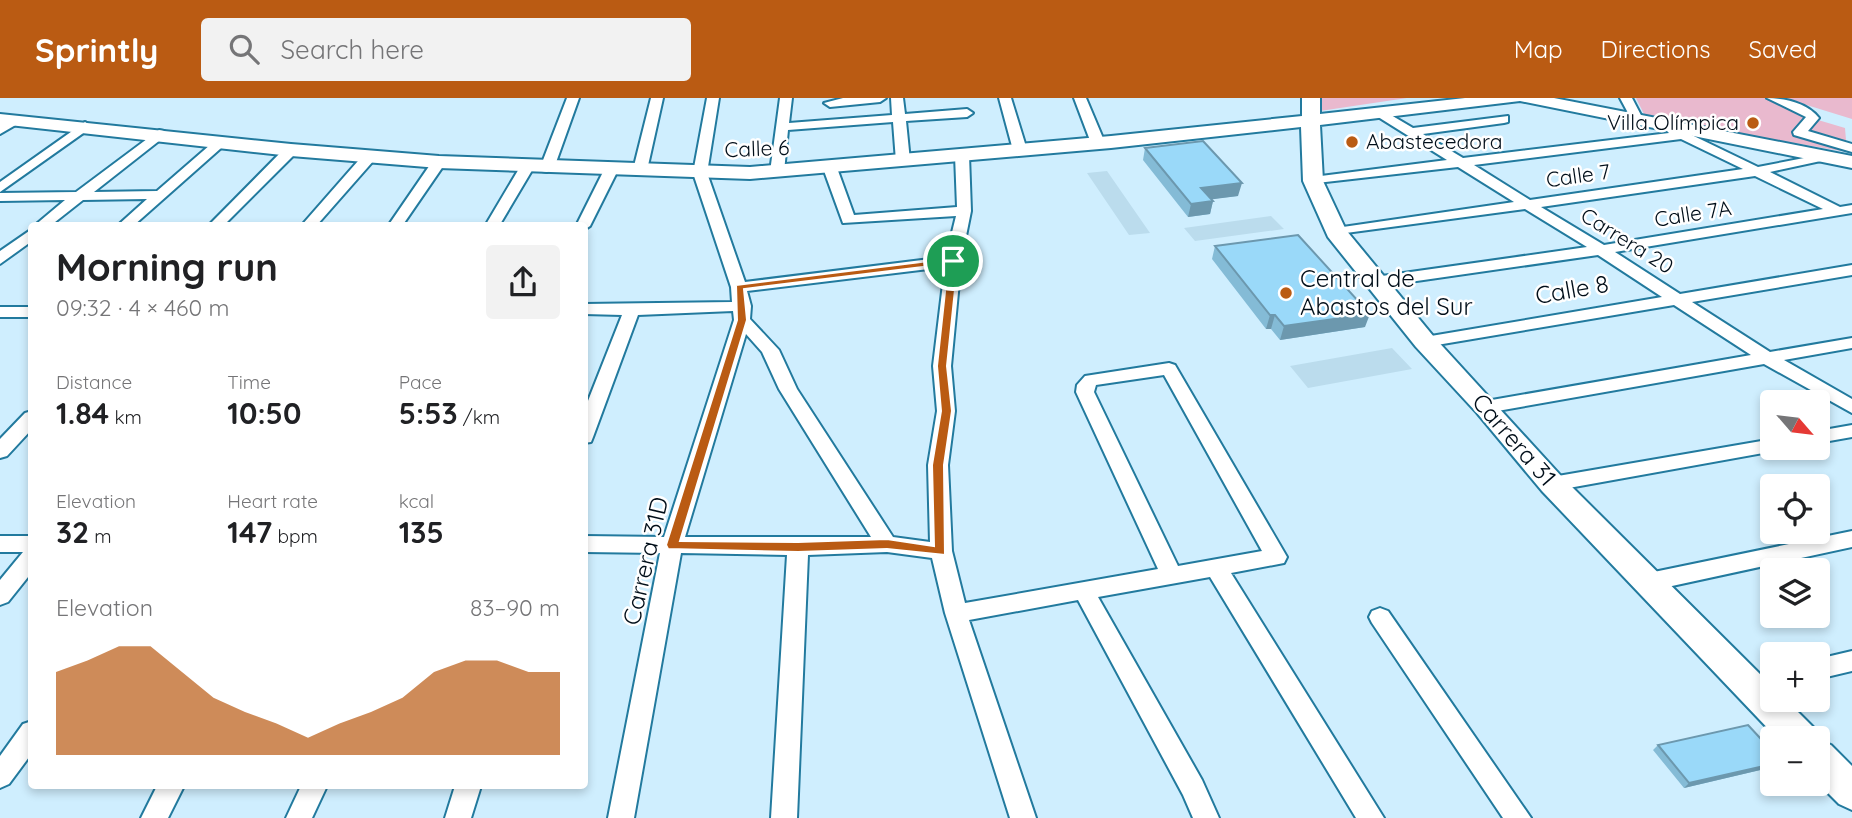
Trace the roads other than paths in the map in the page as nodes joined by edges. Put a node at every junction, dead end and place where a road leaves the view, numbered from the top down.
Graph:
1 (573, 98) edge
2 (657, 98) edge
3 (713, 98) edge
4 (786, 98) edge
5 (880, 98) edge
6 (897, 98) edge
7 (1005, 98) edge
8 (1080, 98) edge
9 (1514, 98) edge
10 (1527, 98) edge
11 (1626, 98) edge
12 (1773, 98) edge
13 (1558, 101) edge
14 (830, 103) dead end
15 (1311, 109) edge
16 (1379, 112) junction
17 (967, 113) dead end
18 (899, 119) junction
19 (1504, 120) dead end
20 (1638, 121) junction
21 (5, 123) edge
22 (1664, 125) junction
23 (85, 126) junction
24 (783, 127) junction
25 (1411, 132) junction
26 (159, 134) junction
27 (1682, 135) junction
28 (223, 141) junction
29 (1098, 143) junction
30 (1852, 148) edge
31 (291, 150) junction
32 (1020, 150) junction
33 (962, 155) junction
34 (370, 156) junction
35 (1825, 156) junction
36 (903, 161) junction
37 (439, 162) junction
38 (1852, 162) edge
39 (1460, 163) junction
40 (527, 167) junction
41 (547, 167) junction
42 (830, 168) junction
43 (611, 170) junction
44 (640, 170) junction
45 (777, 172) junction
46 (1753, 172) junction
47 (699, 173) junction
48 (1313, 181) junction
49 (0, 188) edge
50 (159, 195) junction
51 (78, 196) junction
52 (0, 197) edge
53 (1528, 204) junction
54 (964, 211) junction
55 (1847, 213) edge
56 (46, 222) edge
57 (129, 222) edge
58 (219, 222) edge
59 (312, 222) edge
60 (398, 222) edge
61 (494, 222) edge
62 (585, 222) edge
63 (1336, 232) junction
64 (28, 236) edge
65 (1601, 250) junction
66 (0, 259) edge
67 (953, 261) junction
68 (1852, 270) edge
69 (1375, 282) junction
70 (740, 287) junction
71 (1678, 299) junction
72 (588, 309) edge
73 (632, 310) junction
74 (28, 311) edge
75 (0, 312) edge
76 (742, 313) junction
77 (1425, 342) junction
78 (1852, 342) edge
79 (1767, 358) junction
80 (1486, 407) junction
81 (1852, 407) edge
82 (28, 421) edge
83 (588, 426) edge
84 (1852, 431) edge
85 (1830, 436) edge
86 (1760, 447) edge
87 (0, 451) edge
88 (1552, 484) junction
89 (1852, 539) edge
90 (0, 544) edge
91 (28, 544) edge
92 (588, 544) edge
93 (887, 544) junction
94 (672, 545) junction
95 (798, 547) junction
96 (941, 551) junction
97 (28, 560) edge
98 (1216, 568) junction
99 (1172, 575) junction
100 (1649, 582) junction
101 (1084, 591) junction
102 (0, 596) edge
103 (956, 613) junction
104 (1380, 617) dead end
105 (1852, 661) edge
106 (1830, 666) edge
107 (1760, 681) edge
108 (28, 738) edge
109 (1830, 769) edge
110 (0, 776) edge
111 (169, 789) edge
112 (313, 789) edge
113 (467, 789) edge
114 (1852, 792) edge
115 (154, 818) edge
116 (299, 818) edge
117 (458, 818) edge
118 (621, 818) edge
119 (783, 818) edge
120 (1023, 818) edge
121 (1206, 818) edge
122 (1371, 818) edge
123 (1518, 818) edge

1 - 41 street
2 - 44 street
3 - 47 street
4 - 24 street
5 - 14 street
6 - 18 street
7 - 32 street
8 - 29 street
9 - 16 street, Calle 6
10 - 13 street
11 - 20 street
12 - 30 street
13 - 20 street
15 - 16 street, Calle 6
15 - 29 street, Calle 6
15 - 48 street, Carrera 31
16 - 25 street, Carrera 20
17 - 18 street
18 - 24 street
18 - 36 street
19 - 25 street
20 - 22 street
21 - 23 street, Calle 6
22 - 27 street
22 - 35 street
23 - 26 street, Calle 6
23 - 49 street
24 - 45 street
25 - 39 street, Carrera 20
26 - 28 street, Calle 6
26 - 51 street
27 - 39 street
27 - 46 street
28 - 31 street, Calle 6
28 - 50 street
29 - 32 street, Calle 6
31 - 34 street, Calle 6
31 - 58 street
32 - 33 street, Calle 6
33 - 36 street, Calle 6
33 - 54 street
34 - 37 street, Calle 6
34 - 59 street
35 - 38 street
35 - 46 street, Calle 7
36 - 42 street, Calle 6
37 - 40 street, Calle 6
37 - 60 street
39 - 48 street
39 - 53 street, Carrera 20
40 - 41 street, Calle 6
40 - 61 street
41 - 43 street, Calle 6
42 - 45 street, Calle 6
42 - 54 street
43 - 44 street, Calle 6
43 - 62 street
44 - 47 street, Calle 6
45 - 47 street, Calle 6
46 - 53 street, Calle 7
46 - 55 street
47 - 70 street
48 - 63 street, Carrera 31
50 - 51 street
50 - 57 street
51 - 52 street
51 - 56 street
53 - 63 street, Calle 7
53 - 65 street, Carrera 20
54 - 67 street
55 - 65 street, Calle 7A
63 - 69 street, Carrera 31
64 - 66 street
65 - 69 street, Calle 7A
65 - 71 street, Carrera 20
67 - 70 street
67 - 96 street
68 - 71 street, Calle 8
69 - 77 street, Carrera 31
70 - 76 street
71 - 77 street, Calle 8
71 - 79 street, Carrera 20
72 - 73 street
73 - 76 street
73 - 83 street
74 - 75 street
76 - 93 street
76 - 94 street, Carrera 31D
77 - 80 street, Carrera 31
78 - 79 street
79 - 80 street
79 - 81 street, Carrera 20
80 - 88 street, Carrera 31
82 - 87 street
84 - 85 street
86 - 88 street
88 - 100 street, Carrera 31
89 - 100 street
90 - 91 street
92 - 94 street
93 - 95 street
93 - 96 street
94 - 95 street
94 - 118 street, Carrera 31D
95 - 119 street
96 - 103 street
97 - 102 street
98 - 99 street
98 - 99 street
98 - 122 street
99 - 101 street
100 - 107 street, Carrera 31
101 - 103 street
101 - 121 street
103 - 120 street
104 - 123 street
105 - 106 street
108 - 110 street
109 - 114 street
111 - 115 street
112 - 116 street
113 - 117 street

